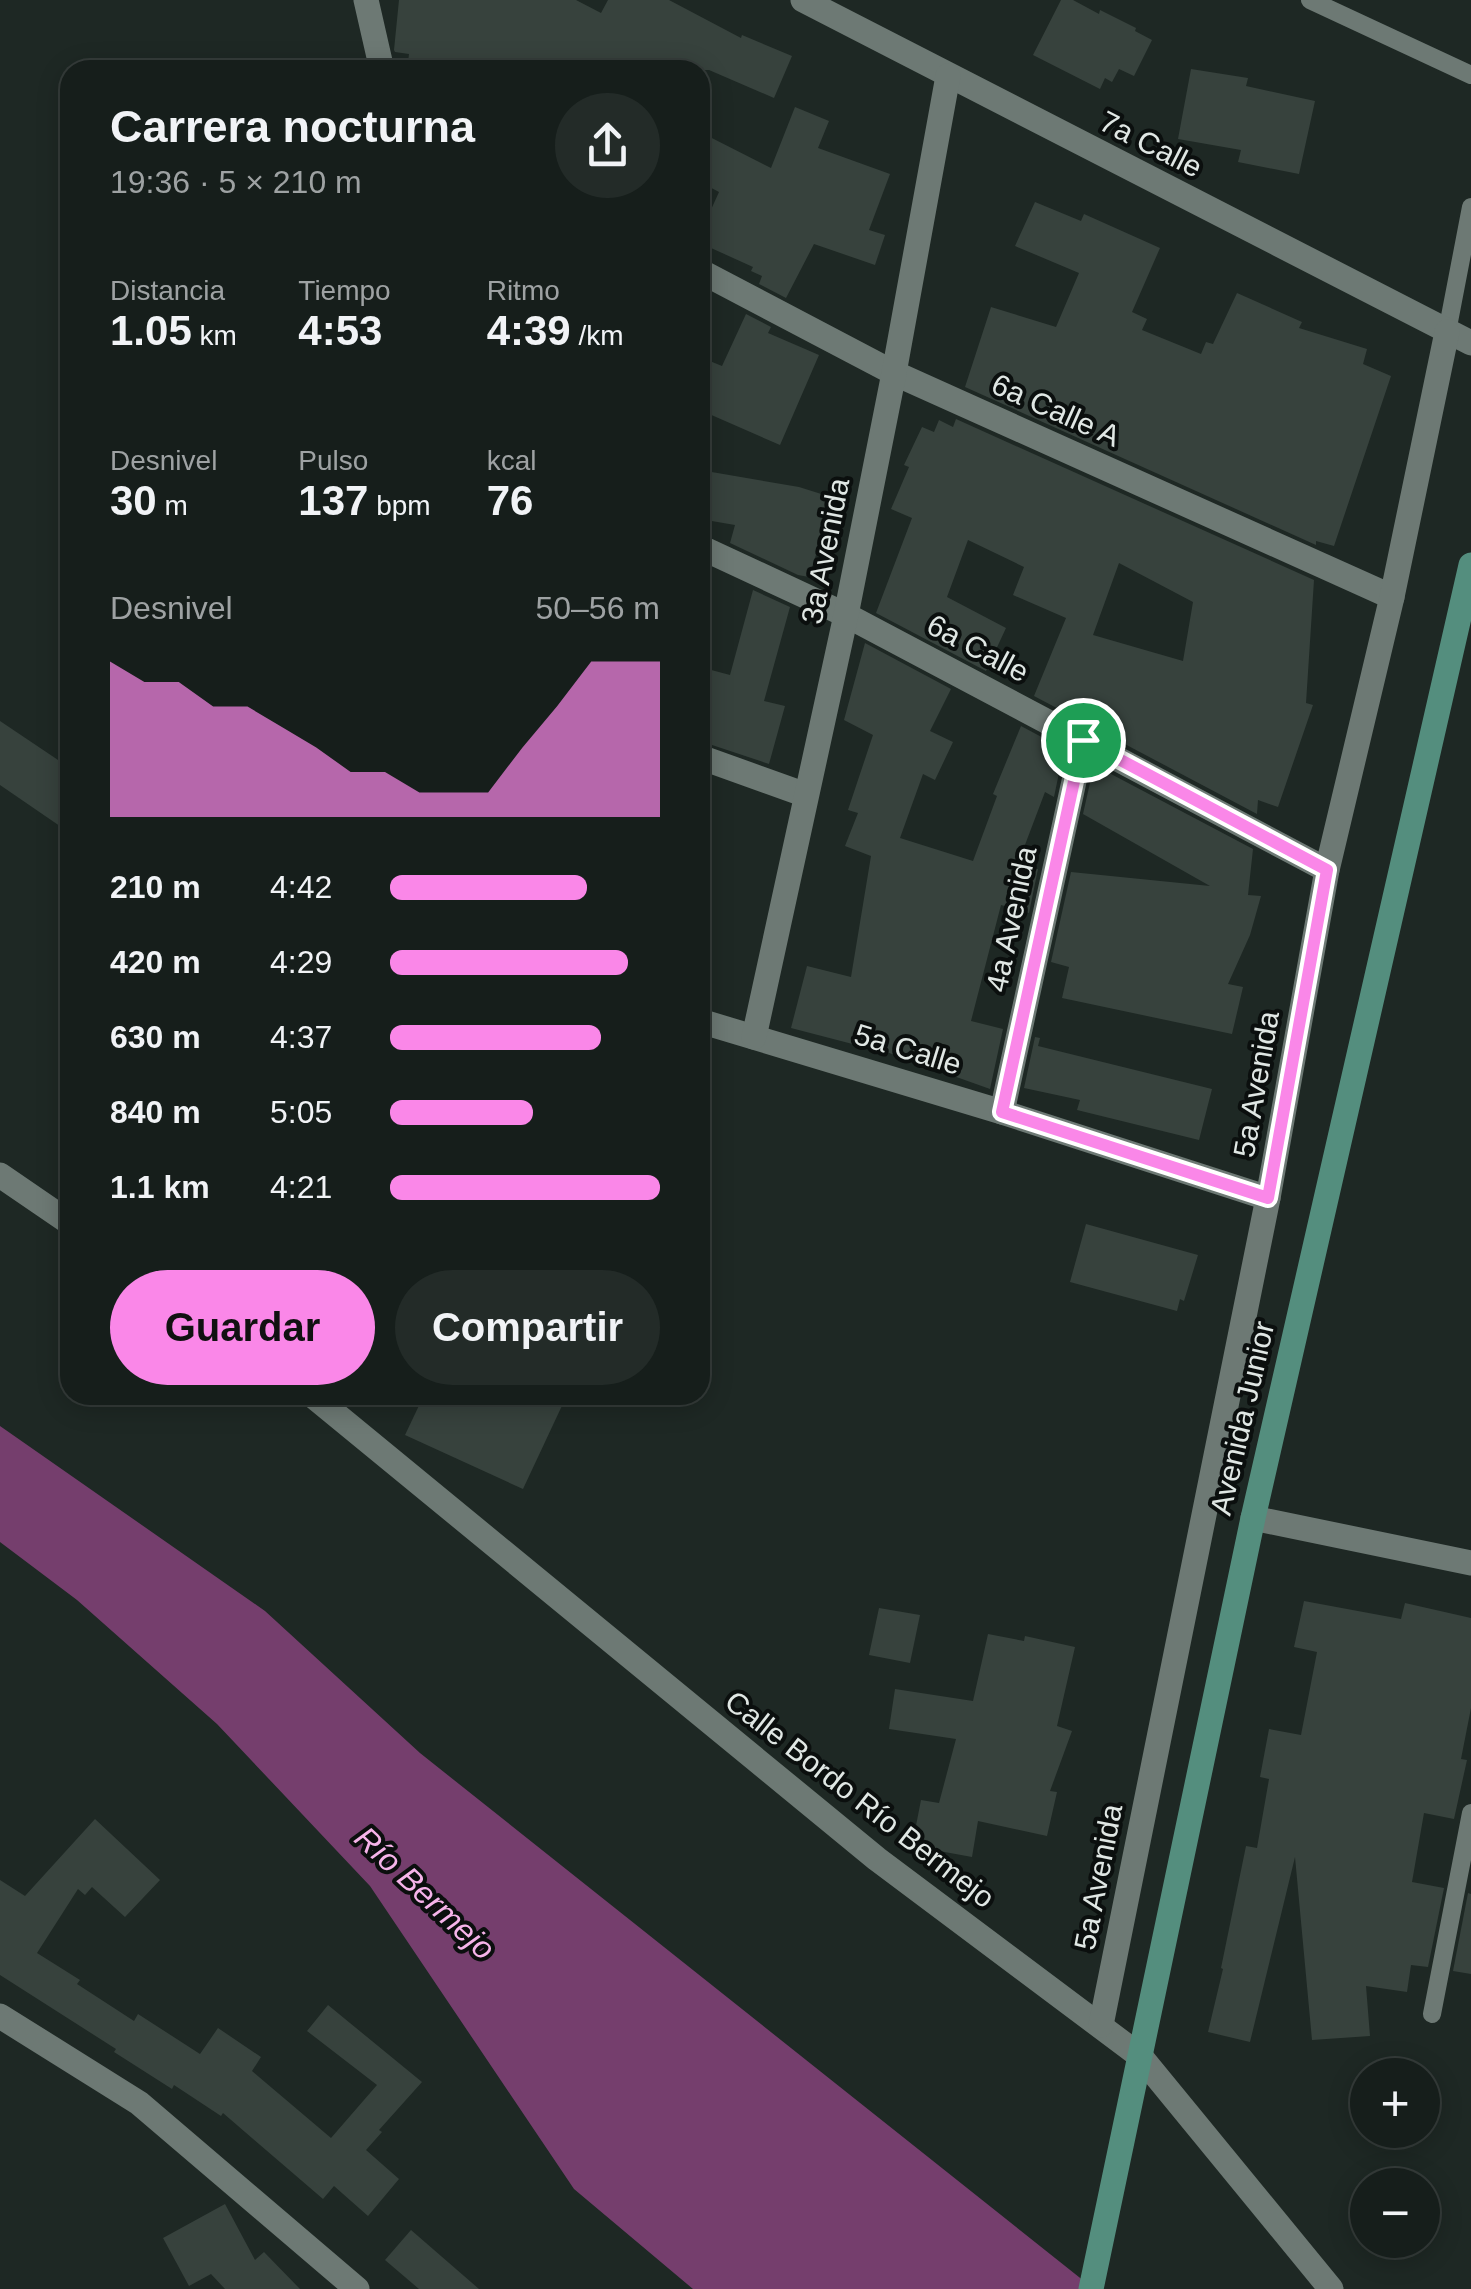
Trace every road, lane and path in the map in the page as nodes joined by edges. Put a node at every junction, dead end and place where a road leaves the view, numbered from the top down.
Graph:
1 (366, 0) edge
2 (803, 0) edge
3 (1310, 0) edge
4 (380, 60) edge
5 (1471, 75) edge
6 (948, 76) junction
7 (1471, 207) edge
8 (710, 276) edge
9 (1459, 337) edge
10 (894, 373) junction
11 (710, 553) edge
12 (1471, 565) edge
13 (1392, 597) junction
14 (846, 615) junction
15 (1083, 740) junction
16 (710, 761) edge
17 (806, 796) junction
18 (1327, 870) junction
19 (710, 1024) edge
20 (754, 1037) junction
21 (1002, 1112) junction
22 (0, 1176) edge
23 (1268, 1198) junction
24 (60, 1216) edge
25 (324, 1405) edge
26 (1253, 1518) junction
27 (1471, 1563) edge
28 (1471, 1813) edge
29 (1432, 2014) dead end
30 (0, 2016) edge
31 (1101, 2025) junction
32 (1140, 2056) junction
33 (358, 2289) edge
34 (1091, 2289) edge
35 (1330, 2289) edge

1 - 4 street
2 - 6 street, 7a Calle
3 - 5 lane
6 - 9 street, 7a Calle
6 - 10 street, 3a Avenida
7 - 9 lane
8 - 10 street, 6a Calle A
9 - 13 street, 5a Avenida
10 - 13 street, 6a Calle A
10 - 14 street, 3a Avenida
11 - 14 street, 6a Calle
12 - 26 main road, Avenida Junior
13 - 18 street, 5a Avenida
14 - 15 street, 6a Calle
14 - 17 street, 3a Avenida
15 - 18 street, 6a Calle
15 - 21 street, 4a Avenida
16 - 17 street
17 - 20 street, 3a Avenida
18 - 23 street, 5a Avenida
19 - 20 street, 5a Calle
20 - 21 street, 5a Calle
21 - 23 street, 5a Calle
22 - 24 street
23 - 31 street, 5a Avenida
25 - 31 street, Calle Bordo Río Bermejo
26 - 27 street
26 - 32 main road, Avenida Junior
28 - 29 lane
30 - 33 street
31 - 32 street, Calle Bordo Río Bermejo
32 - 34 main road, Avenida Junior
32 - 35 street, Calle Bordo Río Bermejo

